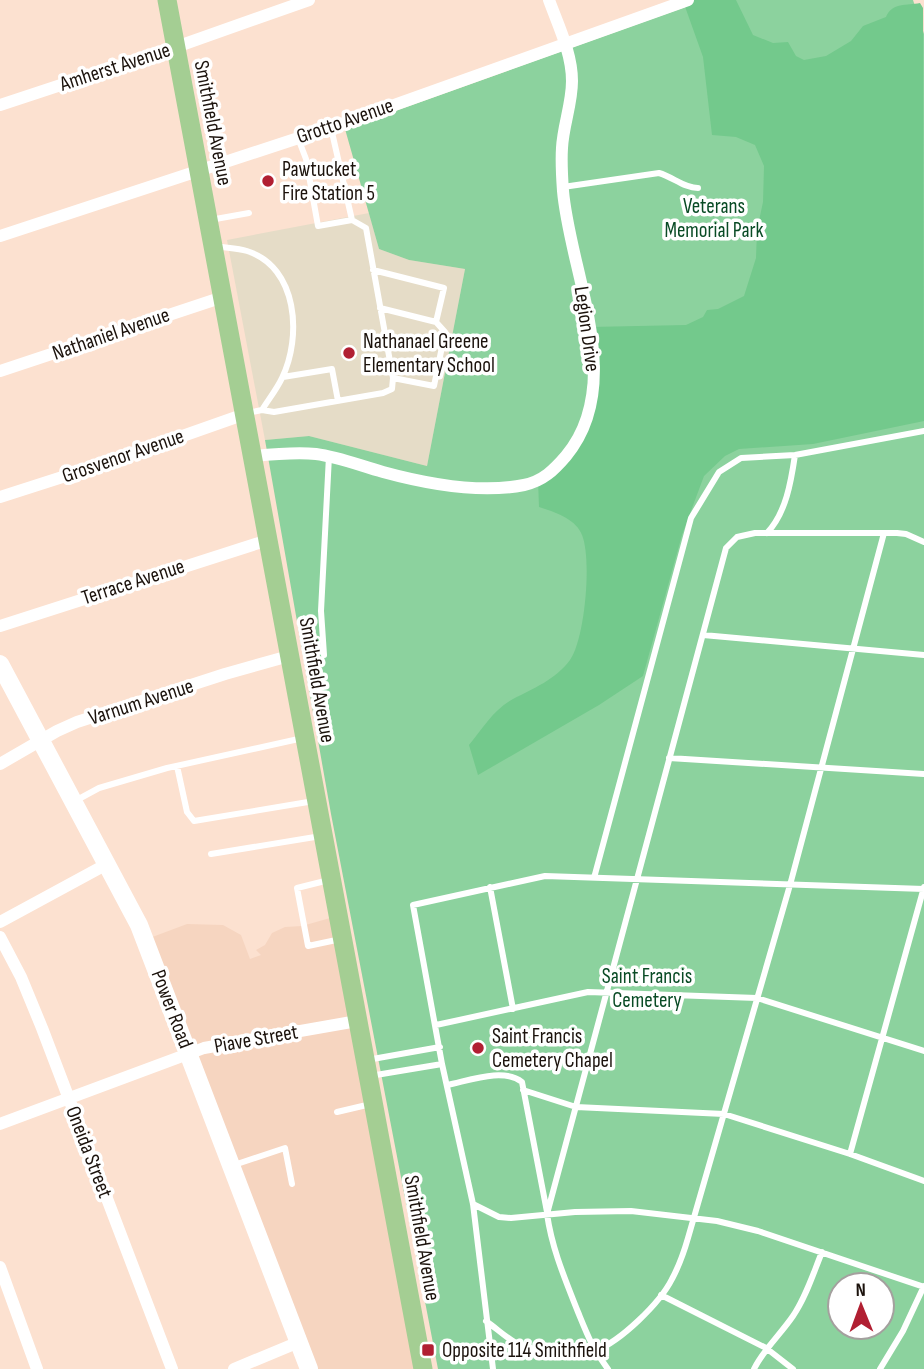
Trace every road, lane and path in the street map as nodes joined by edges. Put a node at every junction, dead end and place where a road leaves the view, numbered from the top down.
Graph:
1 (167, 0) edge
2 (309, 0) edge
3 (549, 0) edge
4 (688, 0) edge
5 (565, 43) junction
6 (176, 47) junction
7 (0, 105) edge
8 (330, 127) junction
9 (298, 138) junction
10 (198, 170) junction
11 (563, 187) junction
12 (698, 188) dead end
13 (249, 214) dead end
14 (208, 220) junction
15 (352, 220) junction
16 (0, 236) edge
17 (213, 245) junction
18 (373, 270) junction
19 (223, 298) junction
20 (380, 308) junction
21 (436, 322) junction
22 (0, 371) edge
23 (283, 377) junction
24 (393, 378) junction
25 (338, 401) junction
26 (253, 412) junction
27 (924, 431) edge
28 (795, 455) junction
29 (253, 456) junction
30 (329, 456) junction
31 (0, 497) edge
32 (767, 533) junction
33 (884, 533) junction
34 (268, 540) junction
35 (924, 542) edge
36 (0, 626) edge
37 (703, 635) junction
38 (854, 648) junction
39 (324, 654) dead end
40 (924, 655) edge
41 (289, 656) junction
42 (0, 664) edge
43 (304, 737) junction
44 (41, 741) junction
45 (670, 758) junction
46 (0, 764) edge
47 (177, 766) junction
48 (821, 767) junction
49 (924, 774) edge
50 (316, 801) junction
51 (73, 802) junction
52 (323, 836) junction
53 (211, 854) dead end
54 (107, 864) junction
55 (594, 878) junction
56 (331, 880) junction
57 (637, 880) junction
58 (790, 885) junction
59 (490, 887) junction
60 (924, 888) edge
61 (0, 922) edge
62 (0, 937) edge
63 (342, 939) junction
64 (607, 993) junction
65 (757, 998) junction
66 (513, 1009) junction
67 (357, 1021) junction
68 (436, 1025) junction
69 (884, 1038) junction
70 (440, 1047) junction
71 (924, 1051) edge
72 (189, 1053) junction
73 (442, 1064) junction
74 (366, 1068) junction
75 (447, 1086) junction
76 (523, 1090) junction
77 (69, 1098) junction
78 (373, 1104) junction
79 (576, 1107) junction
80 (337, 1112) dead end
81 (724, 1114) junction
82 (0, 1124) edge
83 (850, 1154) junction
84 (232, 1165) junction
85 (924, 1181) edge
86 (292, 1184) dead end
87 (473, 1205) junction
88 (547, 1214) junction
89 (694, 1217) junction
90 (822, 1252) junction
91 (0, 1267) edge
92 (924, 1287) edge
93 (661, 1295) junction
94 (486, 1321) junction
95 (299, 1342) junction
96 (766, 1348) junction
97 (594, 1352) junction
98 (37, 1369) edge
99 (172, 1369) edge
100 (234, 1369) edge
101 (309, 1369) edge
102 (424, 1369) edge
103 (493, 1369) edge
104 (608, 1369) edge
105 (754, 1369) edge
106 (793, 1369) edge
107 (880, 1369) edge

1 - 6 main road, Smithfield Avenue
2 - 6 street, Amherst Avenue
3 - 5 street, Legion Drive
4 - 5 street, Grotto Avenue
5 - 8 street, Grotto Avenue
5 - 11 street, Legion Drive
6 - 7 street, Amherst Avenue
6 - 10 main road, Smithfield Avenue
8 - 9 street, Grotto Avenue
8 - 15 lane
9 - 10 street, Grotto Avenue
9 - 15 lane
10 - 14 main road, Smithfield Avenue
10 - 16 street, Grotto Avenue
11 - 12 lane
11 - 30 street, Legion Drive
13 - 14 lane
14 - 17 main road, Smithfield Avenue
15 - 18 lane
17 - 19 main road, Smithfield Avenue
17 - 23 lane
18 - 20 lane
18 - 21 lane
19 - 22 street, Nathaniel Avenue
19 - 26 main road, Smithfield Avenue
20 - 21 lane
20 - 24 lane
21 - 24 lane
23 - 25 lane
23 - 26 lane
24 - 25 lane
25 - 26 lane
26 - 29 main road, Smithfield Avenue
26 - 31 street, Grosvenor Avenue
27 - 28 lane
28 - 32 lane
28 - 55 lane
29 - 30 street, Legion Drive
29 - 34 main road, Smithfield Avenue
30 - 39 lane
32 - 33 lane
32 - 37 lane
33 - 35 lane
33 - 38 lane
34 - 36 street, Terrace Avenue
34 - 41 main road, Smithfield Avenue
37 - 38 lane
37 - 45 lane
38 - 40 lane
38 - 48 lane
41 - 43 main road, Smithfield Avenue
41 - 44 street, Varnum Avenue
42 - 44 main road, Power Road
43 - 47 lane
43 - 50 main road, Smithfield Avenue
44 - 46 street, Varnum Avenue
44 - 51 main road, Power Road
45 - 48 lane
45 - 57 lane
47 - 50 lane
47 - 51 lane
48 - 49 lane
48 - 58 lane
50 - 52 main road, Smithfield Avenue
51 - 54 main road, Power Road
52 - 53 lane
52 - 56 main road, Smithfield Avenue
54 - 61 street
54 - 72 main road, Power Road
55 - 57 lane
55 - 59 lane
56 - 63 main road, Smithfield Avenue
56 - 63 lane
57 - 58 lane
57 - 64 lane
58 - 60 lane
58 - 65 lane
59 - 66 lane
59 - 68 lane
60 - 69 lane
62 - 77 street, Oneida Street
63 - 67 main road, Smithfield Avenue
64 - 65 lane
64 - 66 lane
64 - 79 lane
65 - 69 lane
65 - 81 lane
66 - 68 lane
67 - 72 street, Piave Street
67 - 74 main road, Smithfield Avenue
68 - 70 lane
69 - 71 lane
69 - 83 lane
70 - 73 lane
70 - 74 lane
72 - 77 street, Piave Street
72 - 84 main road, Power Road
73 - 74 lane
73 - 75 lane
74 - 78 main road, Smithfield Avenue
75 - 76 lane
75 - 87 lane
76 - 79 lane
76 - 88 lane
77 - 82 street, Piave Street
77 - 99 street, Oneida Street
78 - 80 lane
78 - 102 main road, Smithfield Avenue
79 - 81 lane
79 - 88 lane
81 - 83 lane
81 - 89 lane
83 - 85 lane
84 - 86 lane
84 - 95 main road, Power Road
87 - 88 lane
87 - 94 lane
88 - 89 lane
88 - 97 lane
89 - 90 lane
89 - 93 lane
90 - 92 lane
90 - 96 lane
91 - 98 street
92 - 107 lane
93 - 96 lane
93 - 97 lane
94 - 97 lane
94 - 103 lane
95 - 100 street
95 - 101 main road, Power Road
96 - 105 lane
96 - 106 lane
97 - 104 lane

